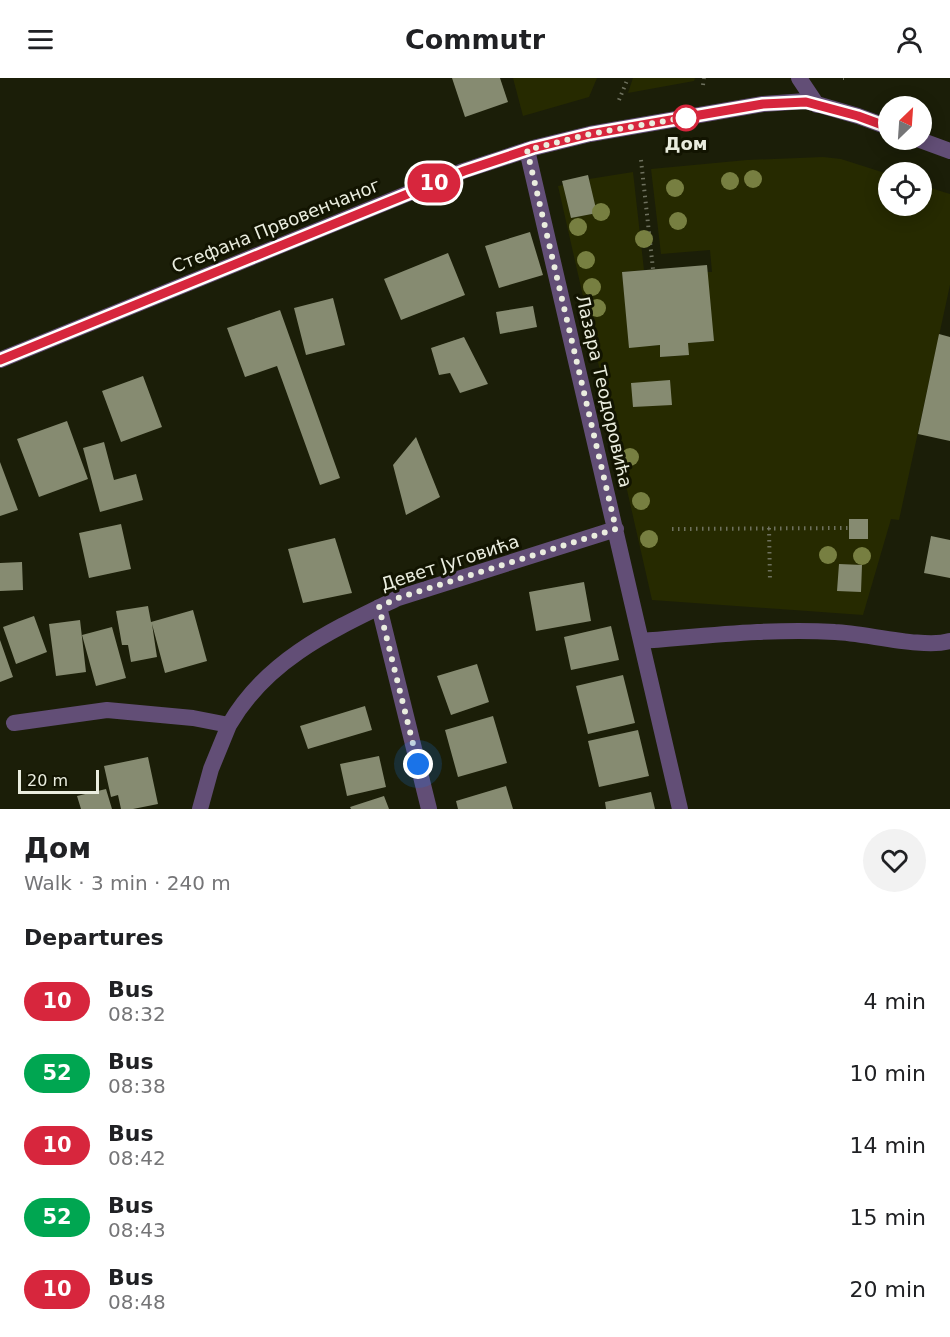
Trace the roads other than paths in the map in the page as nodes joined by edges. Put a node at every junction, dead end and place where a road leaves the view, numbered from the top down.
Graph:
1 (799, 78) edge
2 (817, 105) junction
3 (878, 123) edge
4 (932, 144) edge
5 (527, 150) junction
6 (950, 151) edge
7 (0, 360) edge
8 (616, 529) junction
9 (379, 607) junction
10 (642, 641) junction
11 (950, 641) edge
12 (14, 723) dead end
13 (229, 725) junction
14 (200, 809) edge
15 (429, 809) edge
16 (680, 809) edge

1 - 2 street
2 - 3 street, Стефана Првовенчаног
2 - 5 street, Стефана Првовенчаног
4 - 6 street
5 - 7 street, Стефана Првовенчаног
5 - 8 street, Лазара Теодоровића
8 - 9 street, Девет Југовића
8 - 10 street, Лазара Теодоровића
9 - 13 street, Девет Југовића
9 - 15 street
10 - 11 street
10 - 16 street, Лазара Теодоровића
12 - 13 street
13 - 14 street, Девет Југовића

